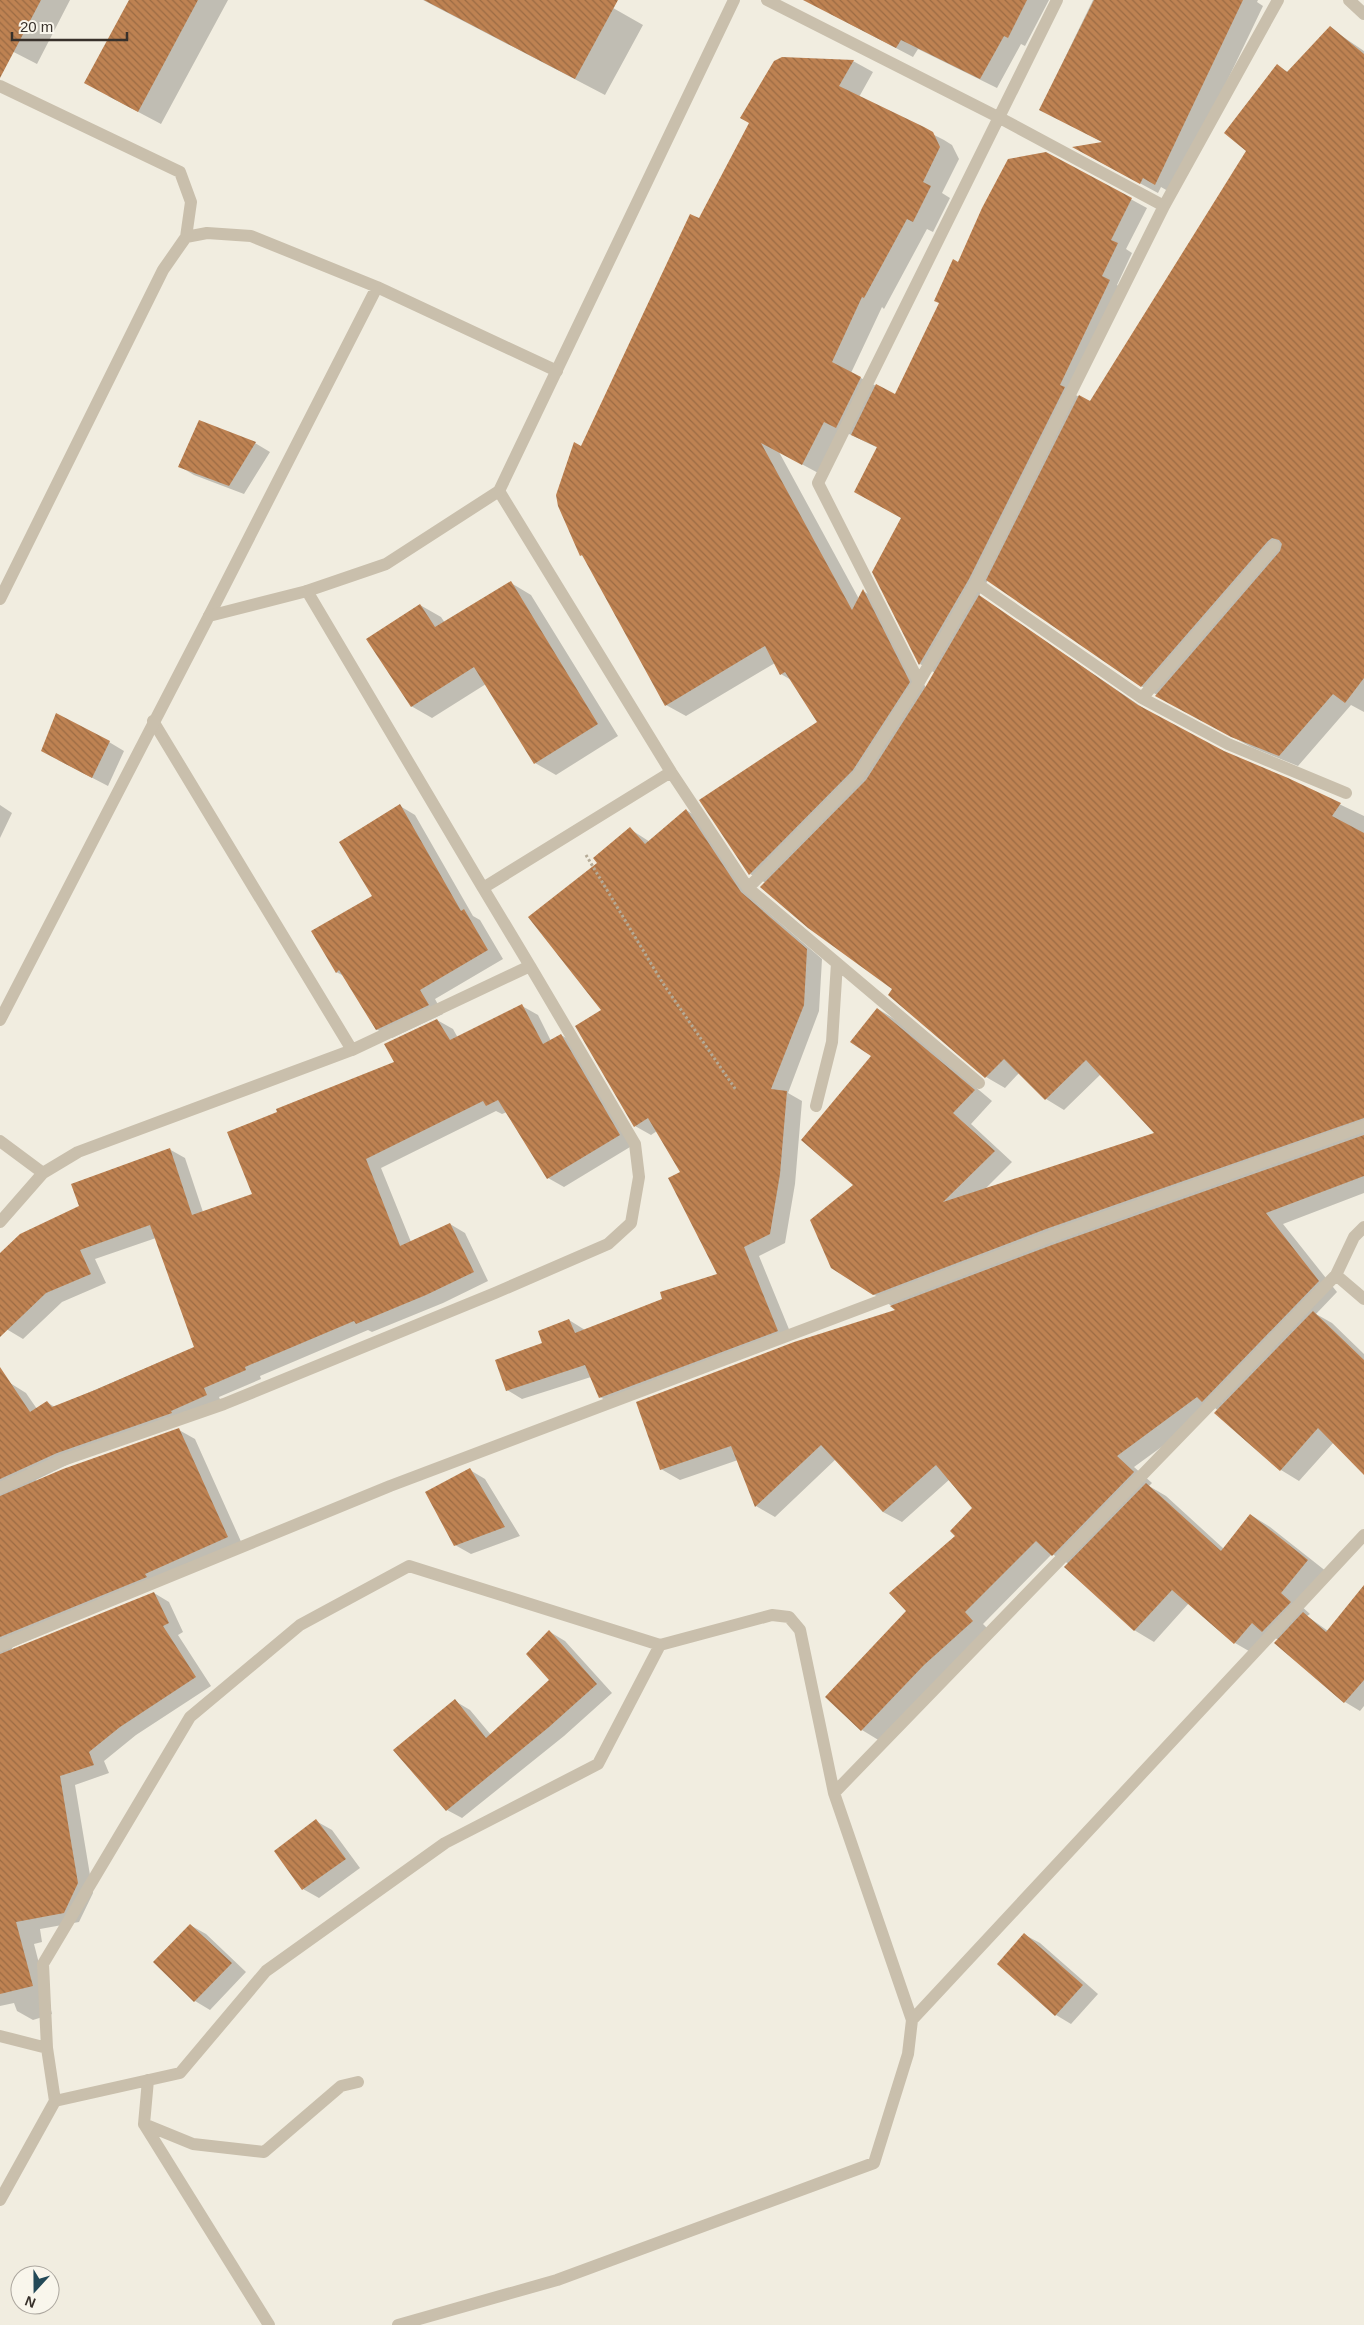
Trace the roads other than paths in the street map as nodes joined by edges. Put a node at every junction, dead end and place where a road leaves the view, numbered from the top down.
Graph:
1 (734, 0) edge
2 (767, 0) edge
3 (1057, 0) edge
4 (1278, 0) edge
5 (1349, 0) edge
6 (1364, 14) edge
7 (0, 86) edge
8 (1000, 118) junction
9 (1164, 206) junction
10 (186, 238) junction
11 (377, 287) junction
12 (557, 371) junction
13 (499, 491) junction
14 (1274, 546) dead end
15 (976, 583) junction
16 (307, 592) junction
17 (0, 599) edge
18 (209, 616) junction
19 (919, 682) junction
20 (1142, 698) junction
21 (153, 721) junction
22 (671, 772) junction
23 (1346, 794) dead end
24 (483, 888) junction
25 (748, 888) junction
26 (837, 963) junction
27 (530, 966) junction
28 (0, 1020) edge
29 (352, 1050) junction
30 (979, 1083) dead end
31 (816, 1106) dead end
32 (1364, 1126) edge
33 (0, 1141) edge
34 (43, 1173) junction
35 (0, 1222) edge
36 (1364, 1227) edge
37 (1336, 1275) junction
38 (1364, 1299) edge
39 (0, 1488) edge
40 (1364, 1535) edge
41 (660, 1645) junction
42 (0, 1646) edge
43 (834, 1793) junction
44 (912, 2020) junction
45 (0, 2036) edge
46 (47, 2048) junction
47 (148, 2080) junction
48 (358, 2082) dead end
49 (55, 2101) junction
50 (144, 2124) junction
51 (0, 2200) edge
52 (269, 2325) edge
53 (398, 2325) edge

1 - 12 street
2 - 8 street
3 - 8 street
4 - 9 street
5 - 6 street
7 - 10 street
8 - 9 street
8 - 19 street
9 - 15 street
10 - 11 street
10 - 17 street
11 - 12 street
11 - 18 street
12 - 13 street
13 - 16 street
13 - 22 street
14 - 20 street
15 - 19 street
15 - 20 street
16 - 18 street
16 - 24 street
18 - 21 street
19 - 25 street
20 - 23 street
21 - 28 street
21 - 29 street
22 - 24 street
22 - 25 street
24 - 27 street
25 - 26 street
26 - 30 street
26 - 31 street
27 - 29 street
27 - 39 street
29 - 34 street
32 - 42 street
33 - 34 street
34 - 35 street
36 - 37 street
37 - 38 street
37 - 43 street
40 - 44 street
41 - 43 street
41 - 46 street
41 - 47 street
43 - 44 street
44 - 53 street
45 - 46 street
46 - 49 street
47 - 49 street
47 - 50 street
48 - 50 street
49 - 51 street
50 - 52 street

